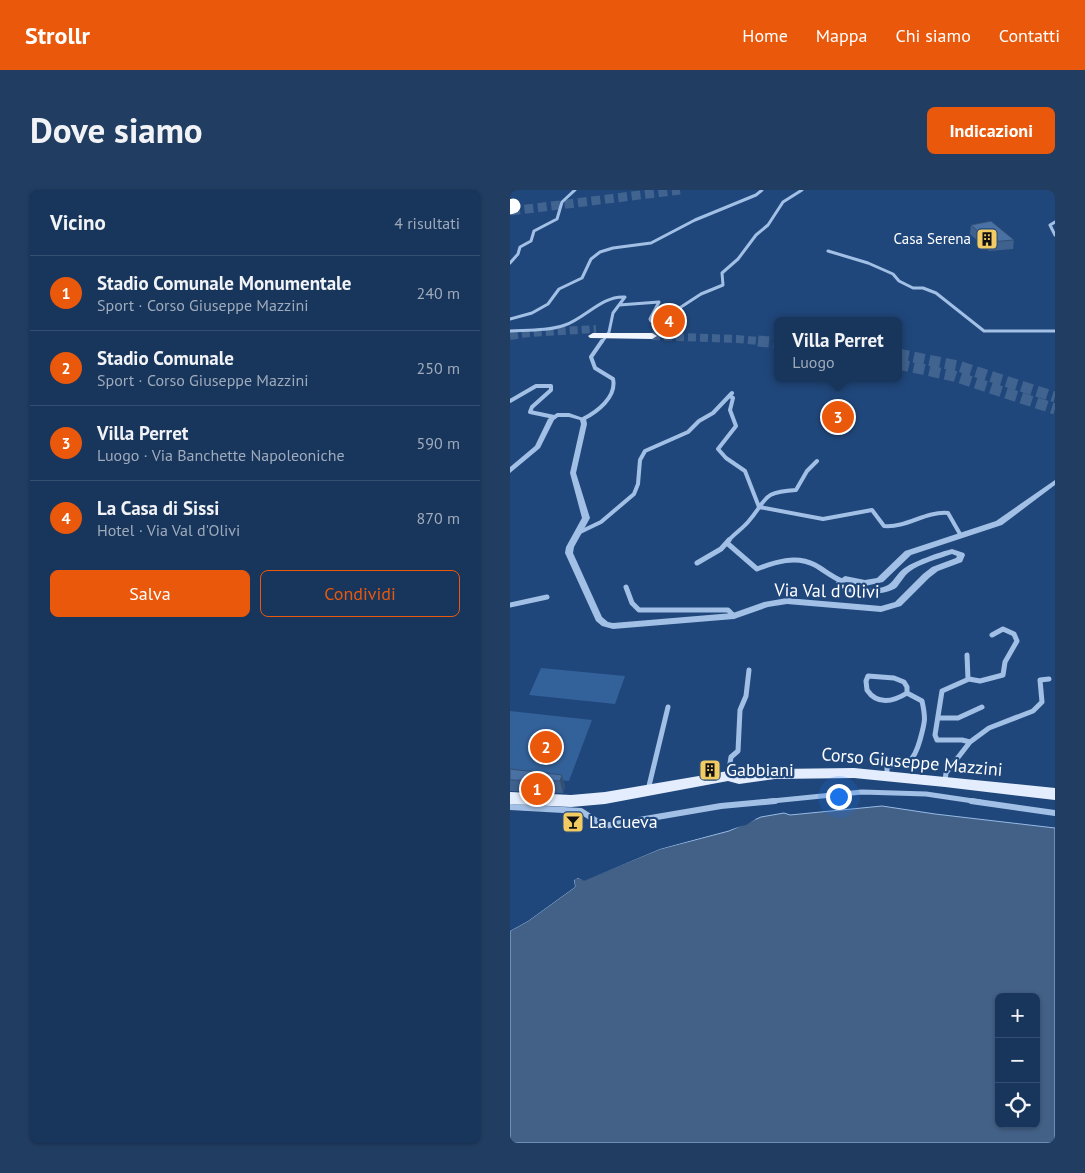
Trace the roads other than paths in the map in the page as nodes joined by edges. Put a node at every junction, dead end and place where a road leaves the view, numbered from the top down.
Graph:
1 (575, 190) edge
2 (762, 190) edge
3 (802, 190) edge
4 (1055, 222) edge
5 (1055, 235) edge
6 (828, 251) dead end
7 (510, 262) edge
8 (619, 305) junction
9 (510, 319) edge
10 (510, 331) edge
11 (1055, 331) edge
12 (594, 332) tunnel mouth
13 (653, 332) tunnel mouth
14 (510, 401) edge
15 (554, 417) junction
16 (583, 419) junction
17 (817, 462) dead end
18 (510, 471) edge
19 (1055, 482) edge
20 (758, 507) junction
21 (578, 533) junction
22 (960, 534) junction
23 (727, 543) junction
24 (697, 563) dead end
25 (842, 581) junction
26 (626, 587) dead end
27 (547, 596) dead end
28 (510, 605) edge
29 (734, 616) junction
30 (992, 635) dead end
31 (967, 655) dead end
32 (749, 670) dead end
33 (968, 679) junction
34 (1049, 679) dead end
35 (907, 693) junction
36 (668, 707) dead end
37 (982, 707) dead end
38 (939, 718) junction
39 (970, 742) junction
40 (887, 775) junction
41 (728, 776) junction
42 (945, 781) junction
43 (648, 791) junction
44 (1055, 794) edge
45 (510, 798) edge
46 (510, 807) edge
47 (1055, 813) edge

1 - 7 street
2 - 9 street
3 - 8 street
4 - 5 street
6 - 11 street
8 - 10 street
8 - 16 street
12 - 13 highway
14 - 15 street
15 - 16 street
15 - 18 street
16 - 21 street, Via Val d'Olivi
17 - 20 street
19 - 22 street, Via Val d'Olivi
20 - 21 street
20 - 22 street
20 - 23 street
21 - 29 street, Via Val d'Olivi
22 - 25 street, Via Val d'Olivi
23 - 24 street
23 - 25 street
25 - 29 street, Via Val d'Olivi
26 - 29 street
27 - 28 street
30 - 33 street
31 - 33 street
32 - 41 street
33 - 38 street
34 - 39 street
35 - 35 street
35 - 40 street
36 - 43 street
37 - 38 street
38 - 39 street
39 - 42 street
40 - 41 main road, Corso Giuseppe Mazzini
40 - 42 main road, Corso Giuseppe Mazzini
41 - 43 main road, Corso Giuseppe Mazzini
42 - 44 main road, Corso Giuseppe Mazzini
43 - 45 main road, Corso Giuseppe Mazzini
46 - 47 street

